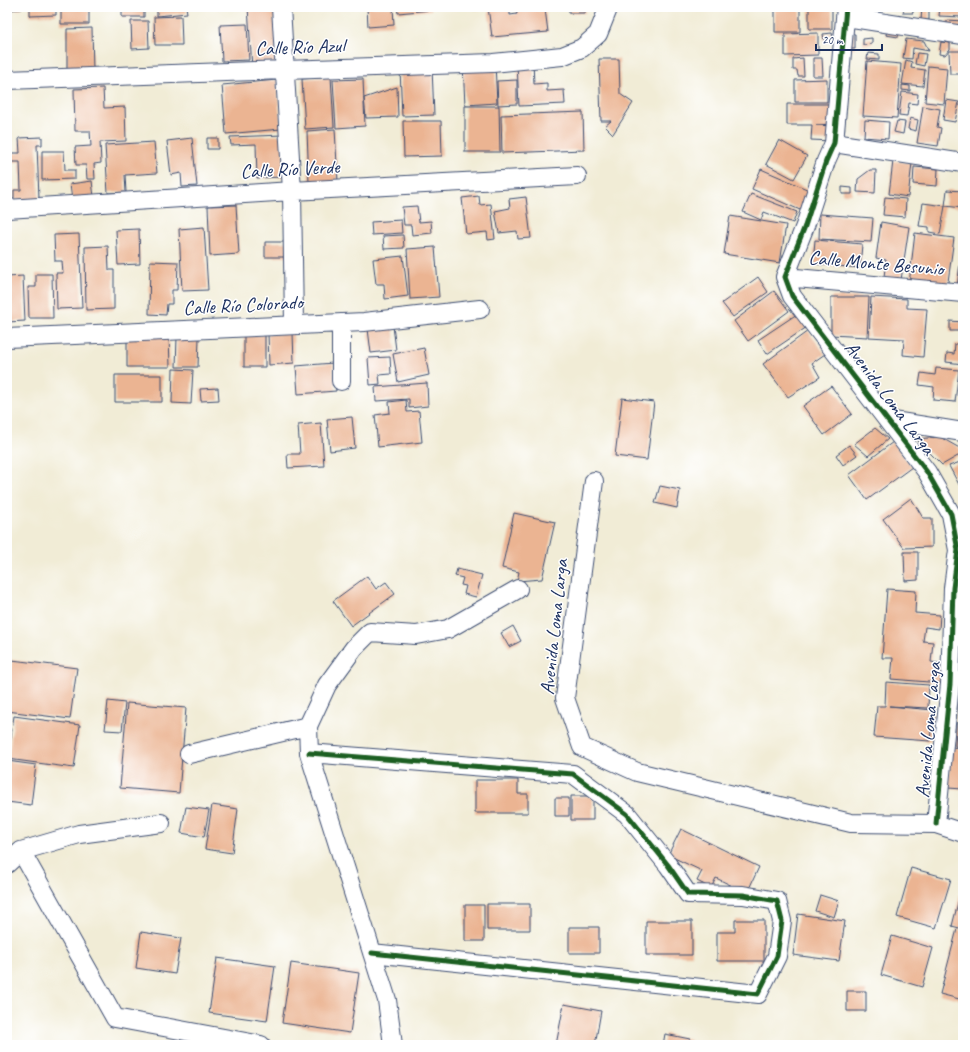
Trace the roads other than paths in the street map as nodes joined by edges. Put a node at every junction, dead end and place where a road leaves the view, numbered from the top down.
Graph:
1 (281, 7) edge
2 (608, 7) edge
3 (846, 12) edge
4 (963, 35) edge
5 (285, 70) junction
6 (7, 80) edge
7 (834, 143) junction
8 (963, 164) edge
9 (577, 176) dead end
10 (292, 191) junction
11 (7, 209) edge
12 (784, 277) junction
13 (963, 293) edge
14 (480, 310) dead end
15 (342, 323) junction
16 (294, 325) junction
17 (7, 338) edge
18 (341, 381) dead end
19 (887, 420) junction
20 (963, 432) edge
21 (594, 481) dead end
22 (960, 559) edge
23 (518, 589) dead end
24 (956, 685) edge
25 (308, 726) junction
26 (309, 752) junction
27 (189, 754) dead end
28 (161, 823) dead end
29 (936, 824) junction
30 (963, 833) edge
31 (21, 851) junction
32 (7, 864) edge
33 (372, 953) junction
34 (261, 1045) edge
35 (392, 1045) edge

1 - 5 street
2 - 5 street, Calle Río Azul
3 - 4 street
3 - 7 street
5 - 6 street, Calle Río Azul
5 - 10 street
7 - 8 street
7 - 12 street
9 - 10 street, Calle Río Verde
10 - 11 street, Calle Río Verde
10 - 16 street
12 - 13 street, Calle Monte Besunio
12 - 19 street, Avenida Loma Larga
14 - 15 street, Calle Río Colorado
15 - 16 street, Calle Río Colorado
15 - 18 street
16 - 17 street, Calle Río Colorado
19 - 20 street
19 - 22 street, Avenida Loma Larga
21 - 29 street, Avenida Loma Larga
22 - 24 street, Avenida Loma Larga
23 - 25 street
24 - 29 street, Avenida Loma Larga
25 - 26 street
25 - 27 street
26 - 33 street
26 - 33 street
28 - 31 street
29 - 30 street, Avenida Loma Larga
31 - 32 street
31 - 34 street
33 - 35 street

